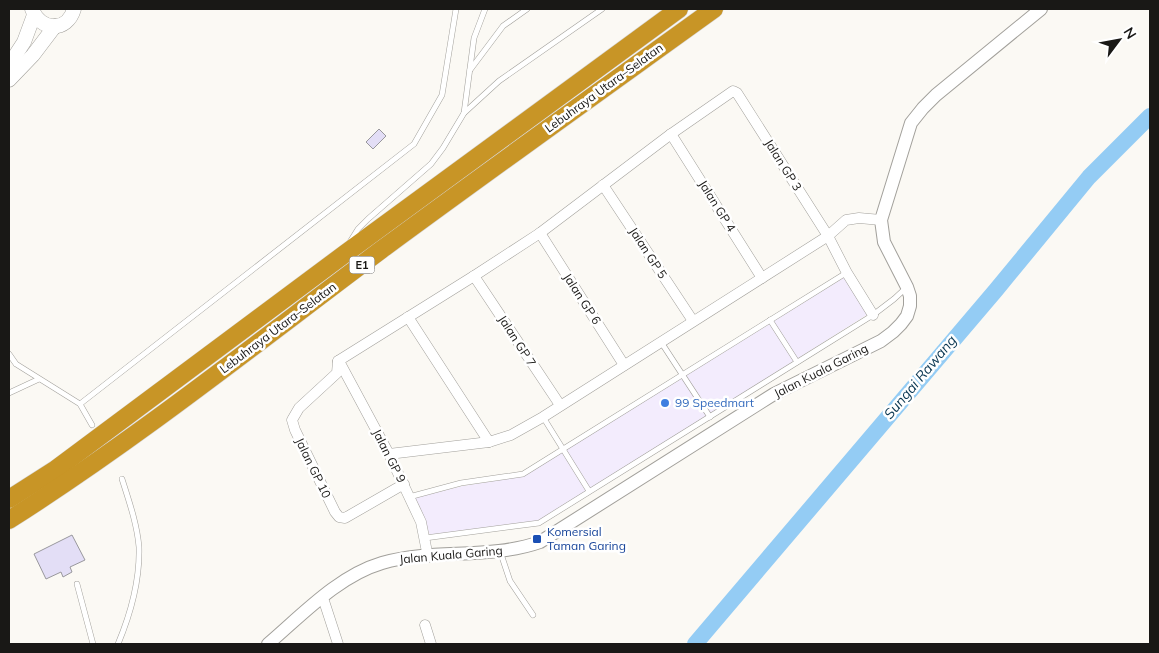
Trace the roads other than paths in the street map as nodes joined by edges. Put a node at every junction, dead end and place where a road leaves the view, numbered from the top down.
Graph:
1 (74, 9) edge
2 (456, 9) edge
3 (485, 9) edge
4 (528, 9) edge
5 (602, 9) edge
6 (679, 9) edge
7 (714, 9) edge
8 (1041, 9) edge
9 (33, 12) edge
10 (55, 26) junction
11 (9, 65) edge
12 (469, 70) junction
13 (9, 80) edge
14 (464, 113) junction
15 (671, 134) junction
16 (603, 185) junction
17 (881, 220) junction
18 (540, 233) junction
19 (828, 236) junction
20 (346, 253) junction
21 (847, 273) junction
22 (474, 276) junction
23 (762, 278) junction
24 (907, 287) junction
25 (873, 315) junction
26 (408, 317) junction
27 (770, 320) junction
28 (693, 321) junction
29 (661, 341) junction
30 (9, 354) edge
31 (338, 360) junction
32 (796, 362) junction
33 (624, 365) junction
34 (682, 374) junction
35 (38, 380) junction
36 (9, 393) edge
37 (80, 404) junction
38 (560, 405) junction
39 (543, 417) junction
40 (710, 417) junction
41 (92, 425) dead end
42 (489, 442) junction
43 (563, 450) junction
44 (389, 454) junction
45 (122, 479) dead end
46 (404, 484) junction
47 (589, 491) junction
48 (409, 497) junction
49 (9, 499) edge
50 (9, 520) edge
51 (425, 538) junction
52 (500, 551) junction
53 (428, 557) junction
54 (77, 584) dead end
55 (323, 598) junction
56 (533, 615) dead end
57 (424, 625) dead end
58 (93, 644) edge
59 (118, 644) edge
60 (268, 644) edge
61 (338, 644) edge
62 (431, 644) edge

1 - 10 main road
2 - 37 lane
3 - 12 lane
4 - 12 lane
5 - 14 lane
6 - 20 highway, Lebuhraya Utara–Selatan / E1
7 - 50 highway, Lebuhraya Utara–Selatan / E1
8 - 17 street, Jalan Kuala Garing
9 - 10 main road
9 - 11 main road
10 - 13 main road
12 - 14 lane
14 - 20 lane
15 - 16 street
15 - 19 street, Jalan GP 3
15 - 23 street, Jalan GP 4
16 - 18 street
16 - 28 street, Jalan GP 5
17 - 19 street
17 - 24 street, Jalan Kuala Garing
18 - 22 street
18 - 33 street, Jalan GP 6
19 - 21 street, Jalan GP 3
19 - 23 street
20 - 49 highway, Lebuhraya Utara–Selatan / E1
21 - 25 street, Jalan GP 3
21 - 27 lane
22 - 26 street
22 - 38 street, Jalan GP 7
23 - 28 street
24 - 25 lane
24 - 52 street, Jalan Kuala Garing
25 - 32 lane
26 - 31 street
26 - 42 street
27 - 32 lane
27 - 34 lane
28 - 29 street
29 - 33 street
29 - 34 lane
30 - 35 lane
31 - 44 street, Jalan GP 9
31 - 46 street, Jalan GP 10
32 - 40 lane
33 - 38 street
34 - 40 lane
34 - 43 lane
35 - 36 lane
35 - 37 lane
37 - 41 lane
38 - 39 street
39 - 42 street
39 - 43 lane
40 - 47 lane
42 - 44 street
43 - 47 lane
43 - 48 lane
44 - 46 street, Jalan GP 9
45 - 59 lane
46 - 48 street, Jalan GP 9
47 - 51 lane
48 - 51 street, Jalan GP 9
51 - 53 street, Jalan GP 9
52 - 53 street, Jalan Kuala Garing
52 - 56 lane
53 - 55 street, Jalan Kuala Garing
54 - 58 lane
55 - 60 street, Jalan Kuala Garing
55 - 61 street
57 - 62 street

